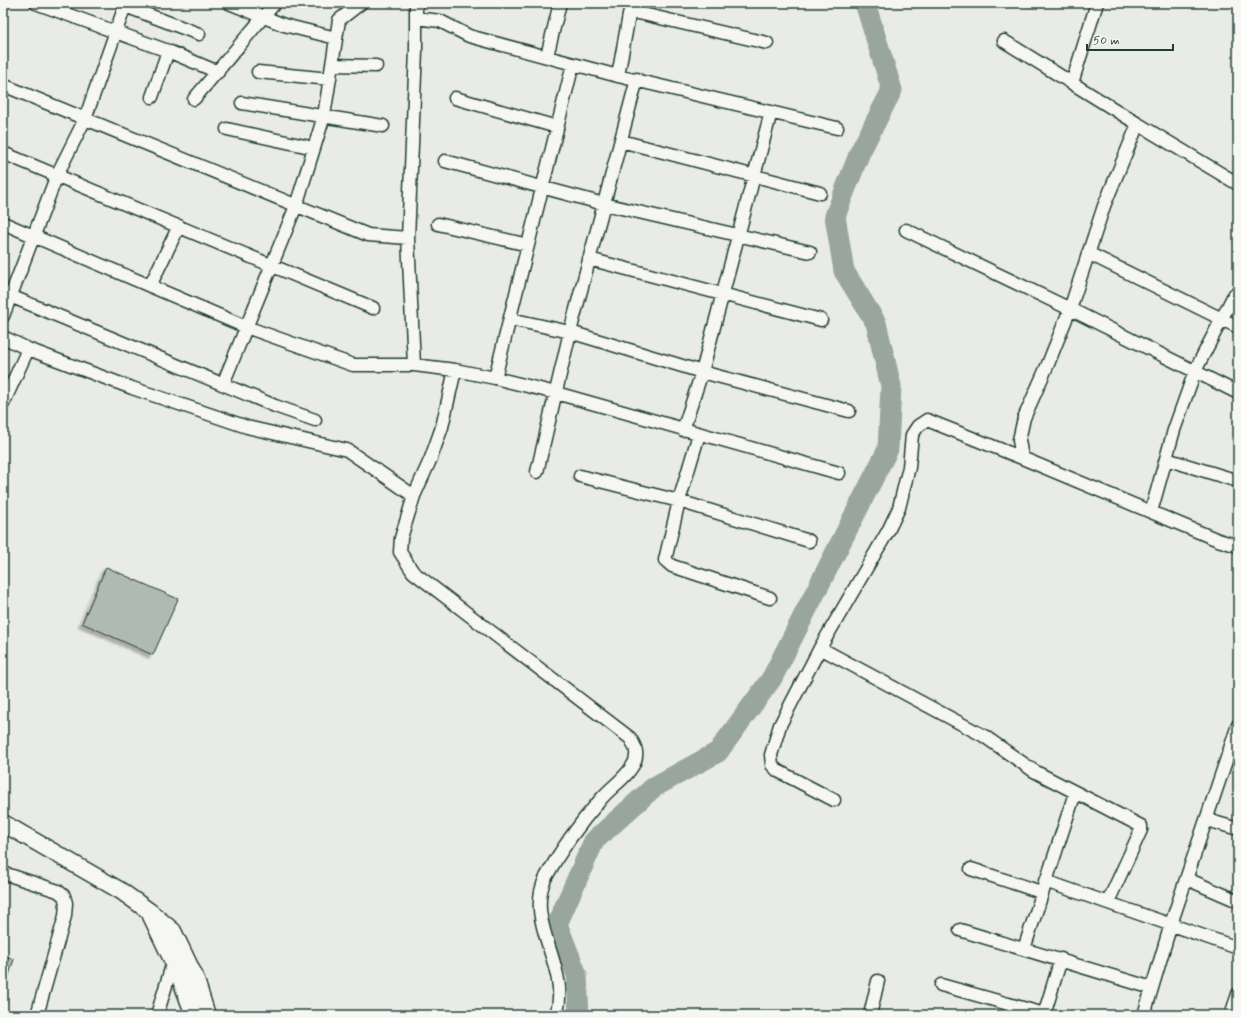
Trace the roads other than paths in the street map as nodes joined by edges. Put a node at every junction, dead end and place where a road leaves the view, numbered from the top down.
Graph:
1 (36, 3) edge
2 (229, 3) edge
3 (275, 3) edge
4 (361, 3) edge
5 (416, 3) edge
6 (560, 3) edge
7 (1097, 3) edge
8 (126, 5) edge
9 (630, 7) edge
10 (265, 16) junction
11 (416, 18) junction
12 (116, 32) junction
13 (199, 34) dead end
14 (336, 38) junction
15 (1004, 41) dead end
16 (767, 43) dead end
17 (168, 51) junction
18 (548, 56) junction
19 (573, 64) junction
20 (332, 65) junction
21 (376, 66) dead end
22 (218, 72) junction
23 (258, 72) dead end
24 (618, 76) junction
25 (330, 79) junction
26 (637, 79) junction
27 (1072, 83) junction
28 (3, 85) edge
29 (152, 97) dead end
30 (455, 98) dead end
31 (194, 99) dead end
32 (242, 103) dead end
33 (771, 112) junction
34 (324, 116) junction
35 (85, 119) junction
36 (1138, 124) junction
37 (383, 126) dead end
38 (557, 127) junction
39 (227, 128) dead end
40 (837, 128) dead end
41 (620, 141) junction
42 (314, 148) junction
43 (3, 153) edge
44 (445, 161) dead end
45 (57, 175) junction
46 (755, 176) junction
47 (1238, 184) edge
48 (542, 188) junction
49 (820, 193) dead end
50 (604, 204) junction
51 (296, 206) junction
52 (3, 223) edge
53 (438, 224) dead end
54 (179, 226) junction
55 (906, 230) dead end
56 (33, 236) junction
57 (739, 236) junction
58 (408, 238) junction
59 (528, 245) junction
60 (810, 252) dead end
61 (1088, 253) junction
62 (589, 258) junction
63 (272, 265) junction
64 (150, 286) junction
65 (7, 294) edge
66 (723, 294) junction
67 (1234, 294) dead end
68 (373, 308) dead end
69 (1070, 309) junction
70 (3, 316) edge
71 (510, 318) junction
72 (1222, 319) junction
73 (821, 320) dead end
74 (246, 327) junction
75 (1238, 327) edge
76 (570, 332) junction
77 (3, 337) edge
78 (28, 349) junction
79 (414, 365) junction
80 (454, 370) junction
81 (1195, 371) junction
82 (702, 372) junction
83 (495, 378) junction
84 (223, 384) junction
85 (556, 393) junction
86 (1238, 393) edge
87 (3, 404) edge
88 (849, 411) dead end
89 (315, 420) dead end
90 (683, 430) junction
91 (699, 434) junction
92 (1022, 458) junction
93 (1166, 459) junction
94 (537, 472) dead end
95 (839, 473) dead end
96 (580, 476) dead end
97 (1238, 481) edge
98 (414, 496) junction
99 (679, 501) junction
100 (1151, 512) junction
101 (809, 541) dead end
102 (1238, 546) edge
103 (770, 598) dead end
104 (820, 648) junction
105 (1238, 725) edge
106 (1076, 793) junction
107 (834, 800) dead end
108 (1207, 820) junction
109 (3, 823) edge
110 (1238, 829) edge
111 (971, 869) dead end
112 (3, 874) edge
113 (1187, 879) junction
114 (1043, 887) junction
115 (1238, 901) edge
116 (1108, 902) junction
117 (149, 911) junction
118 (1171, 924) junction
119 (960, 930) dead end
120 (1238, 948) edge
121 (1024, 949) junction
122 (1061, 959) junction
123 (173, 962) junction
124 (878, 981) dead end
125 (941, 985) dead end
126 (1152, 988) junction
127 (1237, 999) edge
128 (37, 1015) edge
129 (158, 1015) edge
130 (194, 1015) edge
131 (208, 1015) edge
132 (556, 1015) edge
133 (870, 1015) edge
134 (1044, 1015) edge
135 (1144, 1015) edge
136 (1231, 1015) edge

1 - 12 street
2 - 10 street
3 - 10 street
4 - 14 street
5 - 11 street
6 - 18 street
7 - 27 street
8 - 12 street
8 - 13 street
9 - 16 street
9 - 24 street
10 - 14 street
10 - 22 street
11 - 18 street
11 - 58 street
12 - 17 street
12 - 35 street
14 - 20 street
15 - 27 street
17 - 22 street
17 - 29 street
18 - 19 street
19 - 24 street
19 - 38 street
20 - 21 street
20 - 25 street
22 - 31 street
23 - 25 street
24 - 26 street
25 - 34 street
26 - 33 street
26 - 41 street
27 - 36 street
28 - 35 street
30 - 38 street
32 - 34 street
33 - 40 street
33 - 46 street
34 - 37 street
34 - 42 street
35 - 45 street
35 - 51 street
36 - 47 street
36 - 61 street
38 - 48 street
39 - 42 street
41 - 46 street
41 - 50 street
42 - 51 street
43 - 45 street
44 - 48 street
45 - 54 street
45 - 56 street
46 - 49 street
46 - 57 street
48 - 50 street
48 - 59 street
50 - 57 street
50 - 62 street
51 - 58 street
51 - 63 street
52 - 56 street
53 - 59 street
54 - 63 street
54 - 64 street
55 - 69 street
56 - 64 street
56 - 65 street
57 - 60 street
57 - 66 street
58 - 79 street
59 - 71 street
61 - 69 street
61 - 72 street
62 - 66 street
62 - 76 street
63 - 68 street
63 - 74 street
64 - 74 street
65 - 70 street
65 - 84 street
66 - 73 street
66 - 82 street
67 - 72 street
69 - 81 street
69 - 92 street
71 - 76 street
71 - 83 street
72 - 75 street
72 - 81 street
74 - 79 street
74 - 84 street
76 - 82 street
76 - 85 street
77 - 78 street
78 - 87 street
78 - 98 street
79 - 80 street
80 - 83 street
80 - 98 street
81 - 86 street
81 - 93 street
82 - 88 street
82 - 90 street
83 - 85 street
84 - 89 street
85 - 90 street
85 - 94 street
90 - 91 street
91 - 95 street
91 - 99 street
92 - 100 street
92 - 104 street
93 - 97 street
93 - 100 street
96 - 99 street
98 - 132 street
99 - 101 street
99 - 103 street
100 - 102 street
104 - 106 street
104 - 107 street
105 - 108 street
106 - 114 street
106 - 116 street
108 - 110 street
108 - 113 street
109 - 117 street
111 - 114 street
112 - 128 street
113 - 115 street
113 - 118 street
114 - 116 street
114 - 121 street
116 - 118 street
117 - 123 street
117 - 131 street
118 - 120 street
118 - 126 street
119 - 121 street
121 - 122 street
122 - 126 street
122 - 134 street
123 - 129 street
123 - 130 street
124 - 133 street
125 - 134 street
126 - 135 street
127 - 136 street

